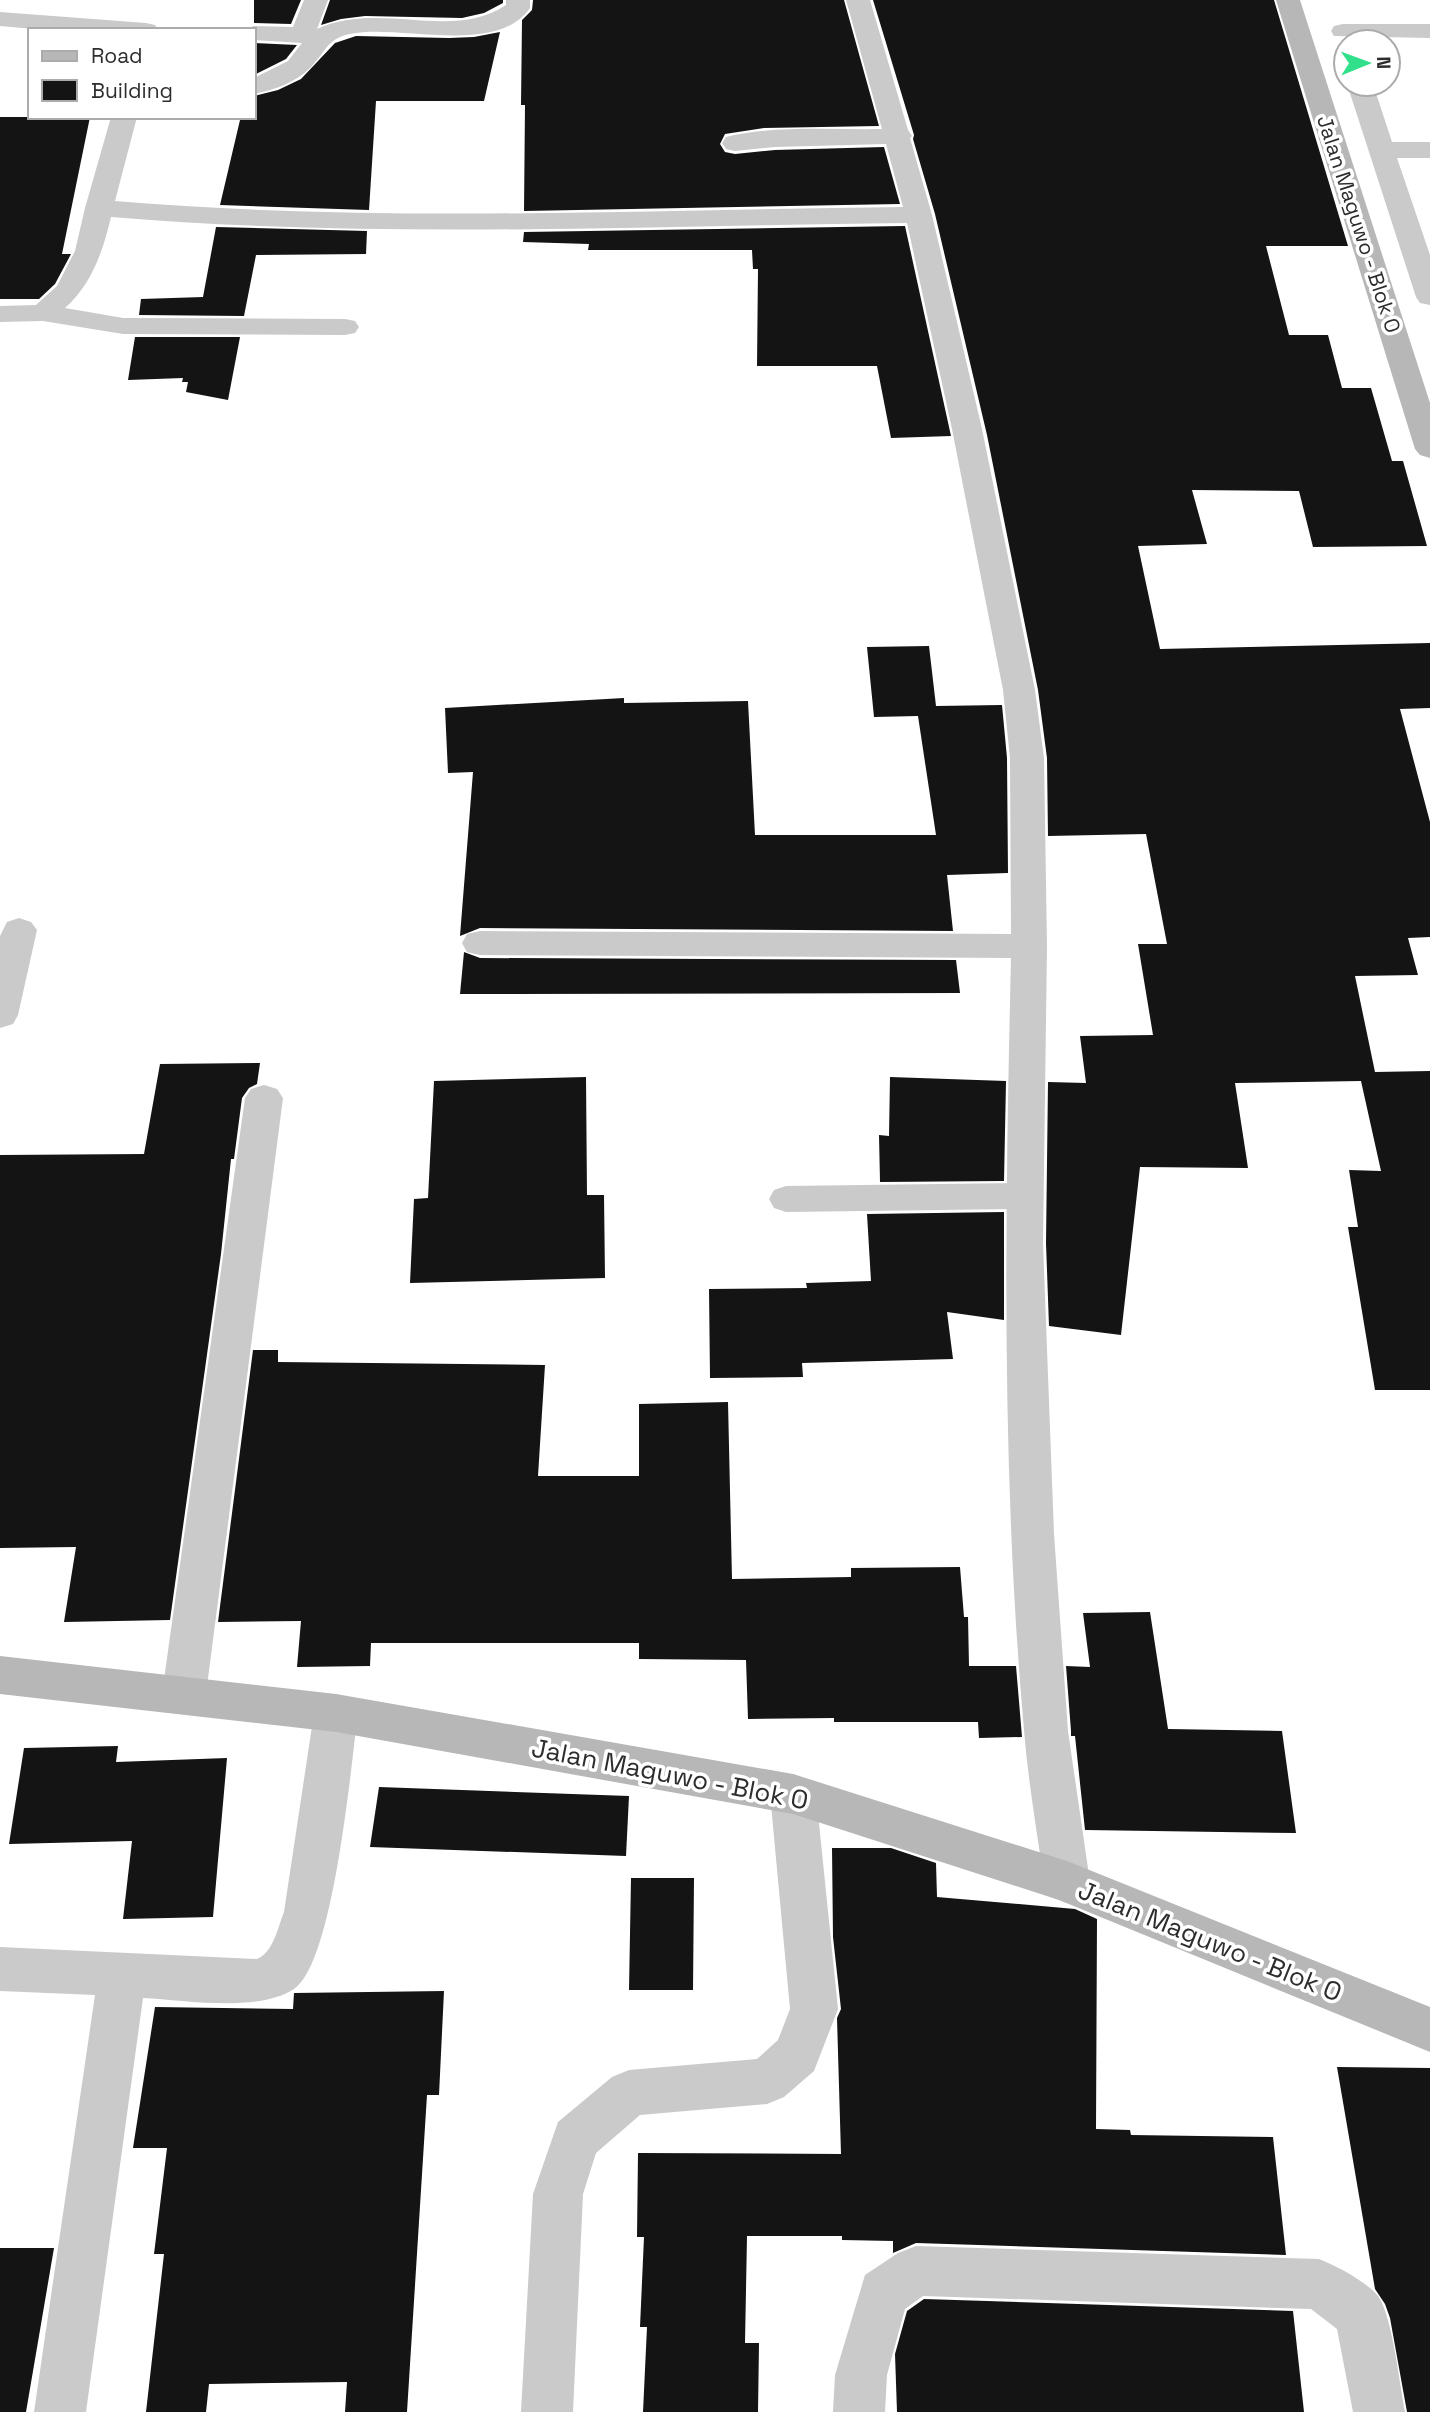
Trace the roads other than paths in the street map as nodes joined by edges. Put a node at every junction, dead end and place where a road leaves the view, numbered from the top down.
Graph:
1 (316, 0) edge
2 (518, 0) edge
3 (858, 0) edge
4 (1288, 0) edge
5 (0, 19) edge
6 (119, 28) edge
7 (1402, 30) edge
8 (1430, 31) edge
9 (256, 33) edge
10 (310, 37) junction
11 (256, 85) edge
12 (1365, 98) edge
13 (123, 119) edge
14 (899, 136) junction
15 (735, 143) dead end
16 (1382, 150) junction
17 (1430, 150) edge
18 (98, 208) junction
19 (919, 215) junction
20 (1430, 295) edge
21 (43, 313) junction
22 (0, 314) edge
23 (345, 327) dead end
24 (1430, 449) edge
25 (19, 930) dead end
26 (480, 943) dead end
27 (1029, 946) junction
28 (0, 1015) edge
29 (264, 1098) dead end
30 (1025, 1196) junction
31 (786, 1199) dead end
32 (0, 1675) edge
33 (184, 1694) junction
34 (336, 1713) junction
35 (793, 1794) junction
36 (1067, 1882) junction
37 (0, 1969) edge
38 (122, 1975) junction
39 (1430, 2030) edge
40 (60, 2412) edge
41 (547, 2412) edge
42 (859, 2412) edge
43 (1380, 2412) edge

1 - 10 street
2 - 10 street
3 - 14 street
4 - 24 main road, Jalan Maguwo - Blok O
5 - 6 street
7 - 8 street
9 - 10 street
10 - 11 street
12 - 16 street
13 - 18 street
14 - 15 street
14 - 19 street
16 - 17 street
16 - 20 street
18 - 19 street
18 - 21 street
19 - 27 street
21 - 22 street
21 - 23 street
25 - 28 street
26 - 27 street
27 - 30 street
29 - 33 street
30 - 31 lane
30 - 36 street
32 - 33 main road, Jalan Maguwo - Blok O
33 - 34 main road, Jalan Maguwo - Blok O
34 - 35 main road, Jalan Maguwo - Blok O
34 - 38 street
35 - 36 main road, Jalan Maguwo - Blok O
35 - 41 street
36 - 39 main road, Jalan Maguwo - Blok O
37 - 38 street
38 - 40 street
42 - 43 street

